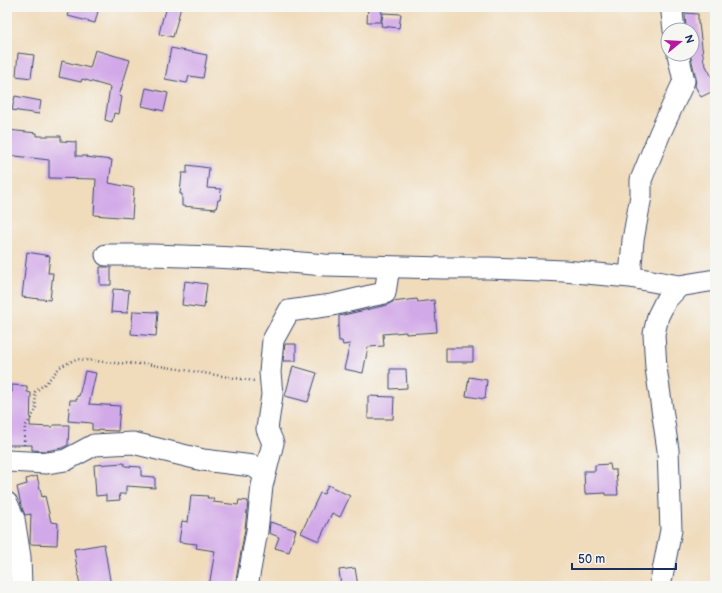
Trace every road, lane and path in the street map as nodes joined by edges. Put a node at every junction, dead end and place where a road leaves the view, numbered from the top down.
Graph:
1 (674, 7) edge
2 (673, 22) edge
3 (680, 62) edge
4 (106, 255) dead end
5 (388, 267) junction
6 (630, 277) junction
7 (715, 280) edge
8 (679, 286) junction
9 (272, 394) junction
10 (16, 461) edge
11 (265, 474) junction
12 (7, 503) edge
13 (21, 586) edge
14 (247, 586) edge
15 (660, 586) edge

1 - 2 street
3 - 6 street
4 - 5 street
5 - 6 street
5 - 9 street
6 - 8 street
7 - 8 street
8 - 15 street
9 - 10 path
9 - 11 street
10 - 11 street
11 - 14 street
12 - 13 street

